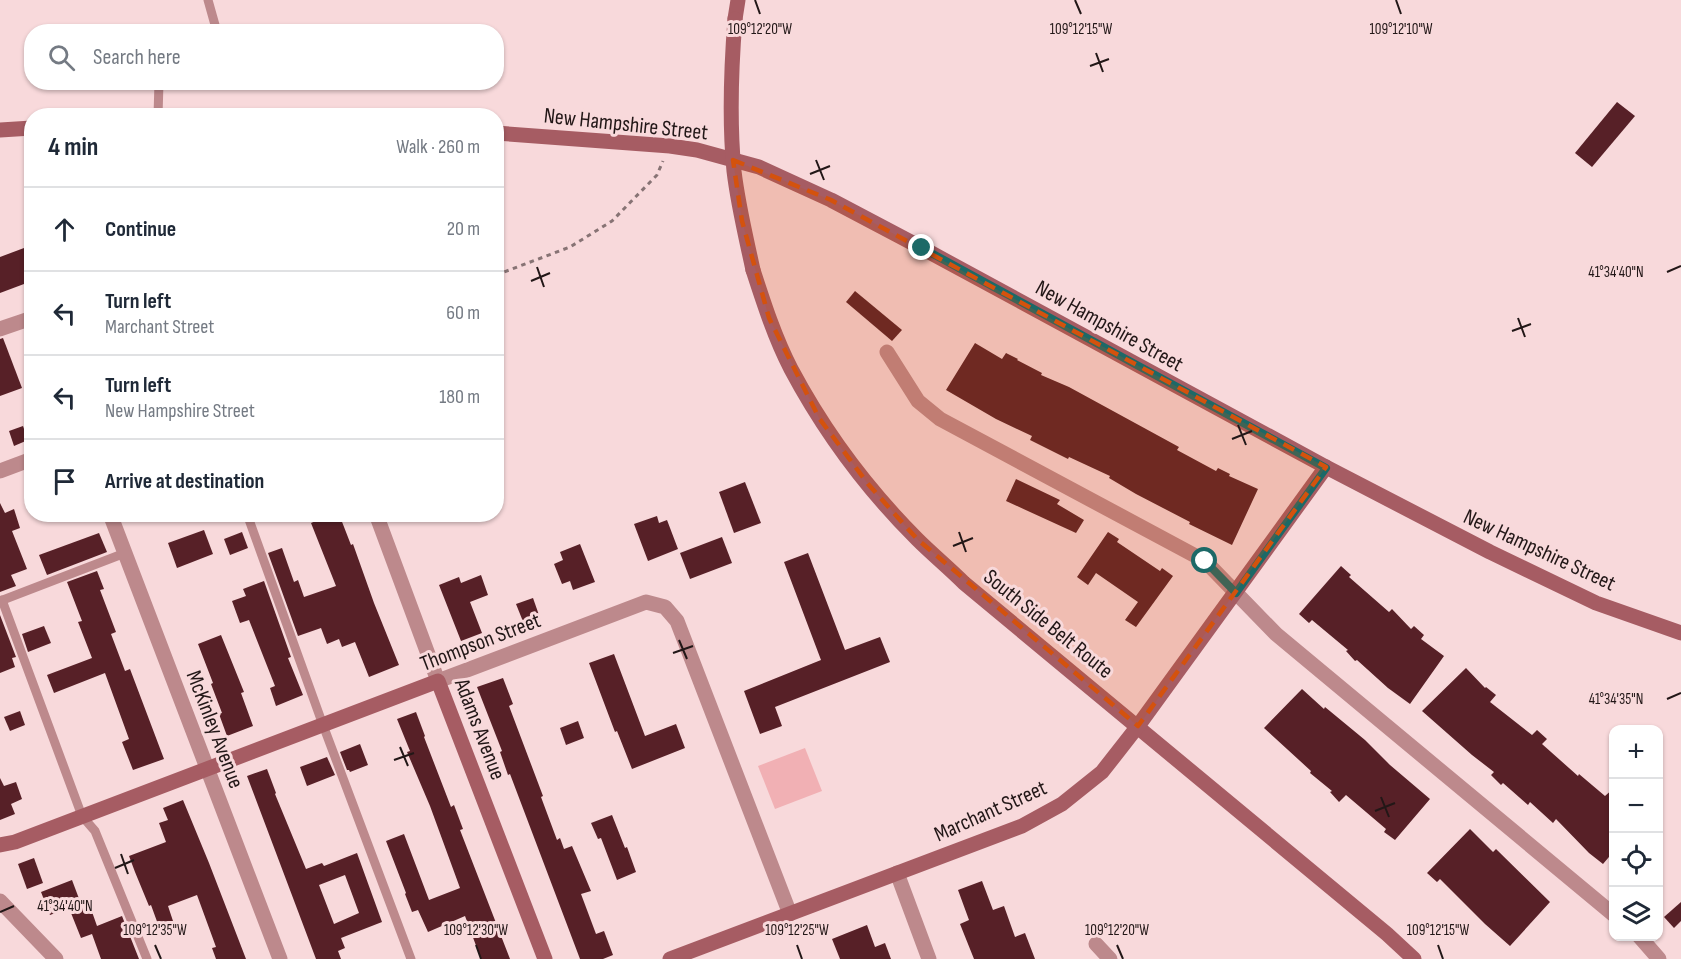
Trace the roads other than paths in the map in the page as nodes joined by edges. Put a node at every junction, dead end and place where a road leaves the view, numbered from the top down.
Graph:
1 (208, 0) edge
2 (738, 0) edge
3 (215, 24) edge
4 (159, 90) edge
5 (158, 108) edge
6 (24, 128) edge
7 (0, 130) edge
8 (504, 134) edge
9 (24, 321) edge
10 (0, 330) edge
11 (887, 352) dead end
12 (24, 462) edge
13 (1326, 468) junction
14 (0, 471) edge
15 (113, 522) edge
16 (250, 522) edge
17 (379, 522) edge
18 (125, 553) junction
19 (1236, 593) junction
20 (1, 601) edge
21 (1681, 633) edge
22 (438, 681) junction
23 (323, 725) junction
24 (1138, 726) junction
25 (207, 769) junction
26 (82, 816) junction
27 (0, 845) edge
28 (897, 873) junction
29 (0, 901) edge
30 (1609, 911) edge
31 (790, 914) junction
32 (1643, 941) edge
33 (1096, 944) dead end
34 (56, 959) edge
35 (147, 959) edge
36 (280, 959) edge
37 (411, 959) edge
38 (545, 959) edge
39 (670, 959) edge
40 (929, 959) edge
41 (1110, 959) edge
42 (1414, 959) edge
43 (1659, 959) edge

1 - 3 lane
2 - 24 street, South Side Belt Route, bridge
4 - 5 lane
6 - 7 street
8 - 13 street, New Hampshire Street
9 - 10 street
11 - 19 street
12 - 14 street
13 - 19 street, Marchant Street
13 - 21 street, New Hampshire Street
15 - 18 street, McKinley Avenue
16 - 23 lane
17 - 22 street, Adams Avenue
18 - 20 lane
18 - 25 street, McKinley Avenue
19 - 24 street, Marchant Street
19 - 30 street
20 - 26 lane
22 - 23 street, Thompson Street
22 - 31 street, Thompson Street
22 - 38 street, Adams Avenue
23 - 25 street, Thompson Street
23 - 37 lane
24 - 28 street, Marchant Street
24 - 42 street, South Side Belt Route
25 - 26 street, Thompson Street
25 - 36 street, McKinley Avenue
26 - 27 street, Thompson Street
26 - 35 lane
28 - 31 street, Marchant Street
28 - 40 street
29 - 34 street
31 - 39 street, Marchant Street
32 - 43 street
33 - 41 street

